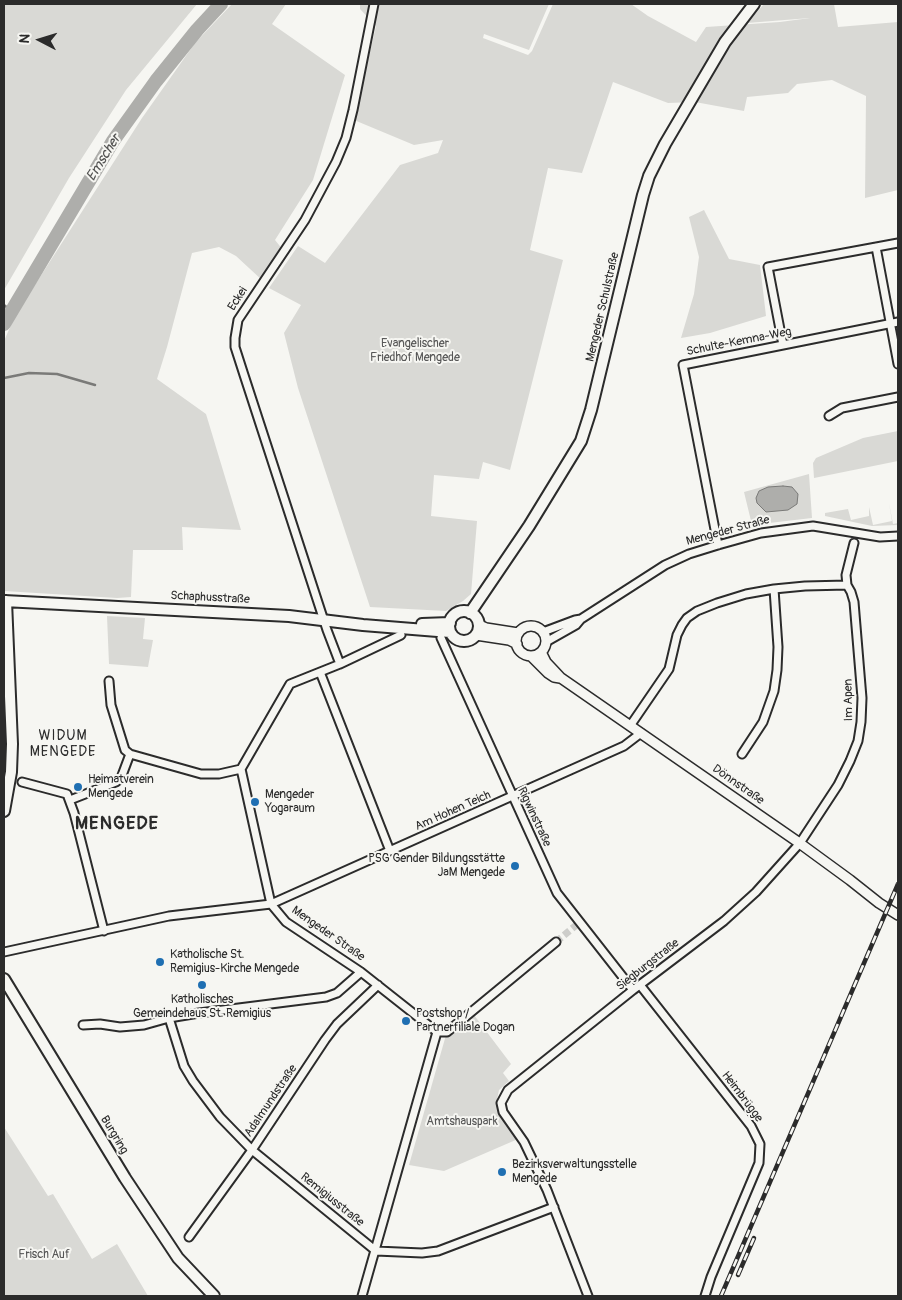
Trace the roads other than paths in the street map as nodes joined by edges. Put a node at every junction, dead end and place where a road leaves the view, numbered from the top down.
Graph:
1 (374, 4) edge
2 (754, 4) edge
3 (898, 243) edge
4 (876, 247) junction
5 (894, 323) edge
6 (784, 345) junction
7 (898, 364) edge
8 (898, 397) edge
9 (829, 416) dead end
10 (898, 536) edge
11 (854, 543) dead end
12 (718, 545) junction
13 (846, 585) junction
14 (774, 589) junction
15 (4, 602) edge
16 (470, 612) junction
17 (581, 619) junction
18 (324, 620) junction
19 (479, 625) junction
20 (450, 627) junction
21 (543, 632) junction
22 (518, 633) junction
23 (401, 635) dead end
24 (476, 635) junction
25 (441, 638) dead end
26 (546, 642) junction
27 (516, 644) junction
28 (541, 652) junction
29 (531, 656) junction
30 (340, 664) junction
31 (320, 672) junction
32 (4, 676) edge
33 (561, 678) junction
34 (109, 681) dead end
35 (9, 690) junction
36 (630, 726) junction
37 (641, 733) junction
38 (130, 754) junction
39 (742, 754) dead end
40 (241, 769) junction
41 (7, 771) edge
42 (22, 782) dead end
43 (512, 796) junction
44 (69, 797) junction
45 (4, 811) edge
46 (800, 843) junction
47 (390, 851) junction
48 (271, 904) junction
49 (898, 916) edge
50 (104, 931) junction
51 (556, 942) tunnel mouth
52 (4, 952) edge
53 (361, 972) junction
54 (4, 978) edge
55 (378, 985) junction
56 (636, 988) junction
57 (169, 1018) junction
58 (83, 1025) dead end
59 (436, 1032) junction
60 (252, 1150) junction
61 (554, 1207) junction
62 (189, 1236) dead end
63 (376, 1251) junction
64 (214, 1296) edge
65 (362, 1296) edge
66 (588, 1296) edge
67 (705, 1296) edge

1 - 18 street, Eckei
2 - 16 main road, Mengeder Schulstraße
3 - 4 street
4 - 5 street
4 - 6 street
5 - 6 street, Schulte-Kemna-Weg
5 - 7 street
6 - 12 street, Schulte-Kemna-Weg
8 - 9 street
10 - 12 street, Mengeder Straße
11 - 13 street, Im Apen
12 - 17 street, Mengeder Straße
13 - 14 street
13 - 46 street, Im Apen
14 - 36 street
14 - 39 street
15 - 18 main road, Schaphusstraße
15 - 35 main road
16 - 19 main road
16 - 20 main road
17 - 21 street, Mengeder Straße
17 - 26 street, Mengeder Straße
18 - 20 main road, Schaphusstraße
18 - 30 street
19 - 22 street
19 - 24 main road
20 - 24 main road
21 - 22 street
21 - 26 street
22 - 27 street
23 - 30 street
24 - 27 street
25 - 43 street, Rigwinstraße
26 - 28 street
27 - 29 street
28 - 29 street
28 - 33 street, Dönnstraße
29 - 33 street, Dönnstraße
30 - 31 street
31 - 40 street
31 - 47 street
32 - 35 main road
33 - 36 street, Dönnstraße
34 - 38 street
35 - 41 main road
36 - 37 street, Dönnstraße
37 - 43 street, Am Hohen Teich
37 - 46 street, Dönnstraße
38 - 40 street
38 - 44 street
40 - 48 street, Mengeder Straße
41 - 45 main road
42 - 44 street
43 - 47 street, Am Hohen Teich
43 - 56 street, Rigwinstraße
44 - 50 street
46 - 49 street, Dönnstraße
46 - 56 street, Siegburgstraße
47 - 48 street, Am Hohen Teich
48 - 50 street, Am Hohen Teich
48 - 53 street, Mengeder Straße
50 - 52 street, Am Hohen Teich
51 - 59 street
53 - 55 street, Mengeder Straße
53 - 57 street
54 - 64 main road, Burgring
55 - 59 street, Mengeder Straße
55 - 60 street, Adalmundstraße
56 - 61 street, Siegburgstraße
56 - 67 street, Heimbrügge
57 - 58 street
57 - 60 street, Remigiusstraße
59 - 63 street
60 - 62 street, Adalmundstraße
60 - 63 street, Remigiusstraße
61 - 63 street
61 - 66 street
63 - 65 street

